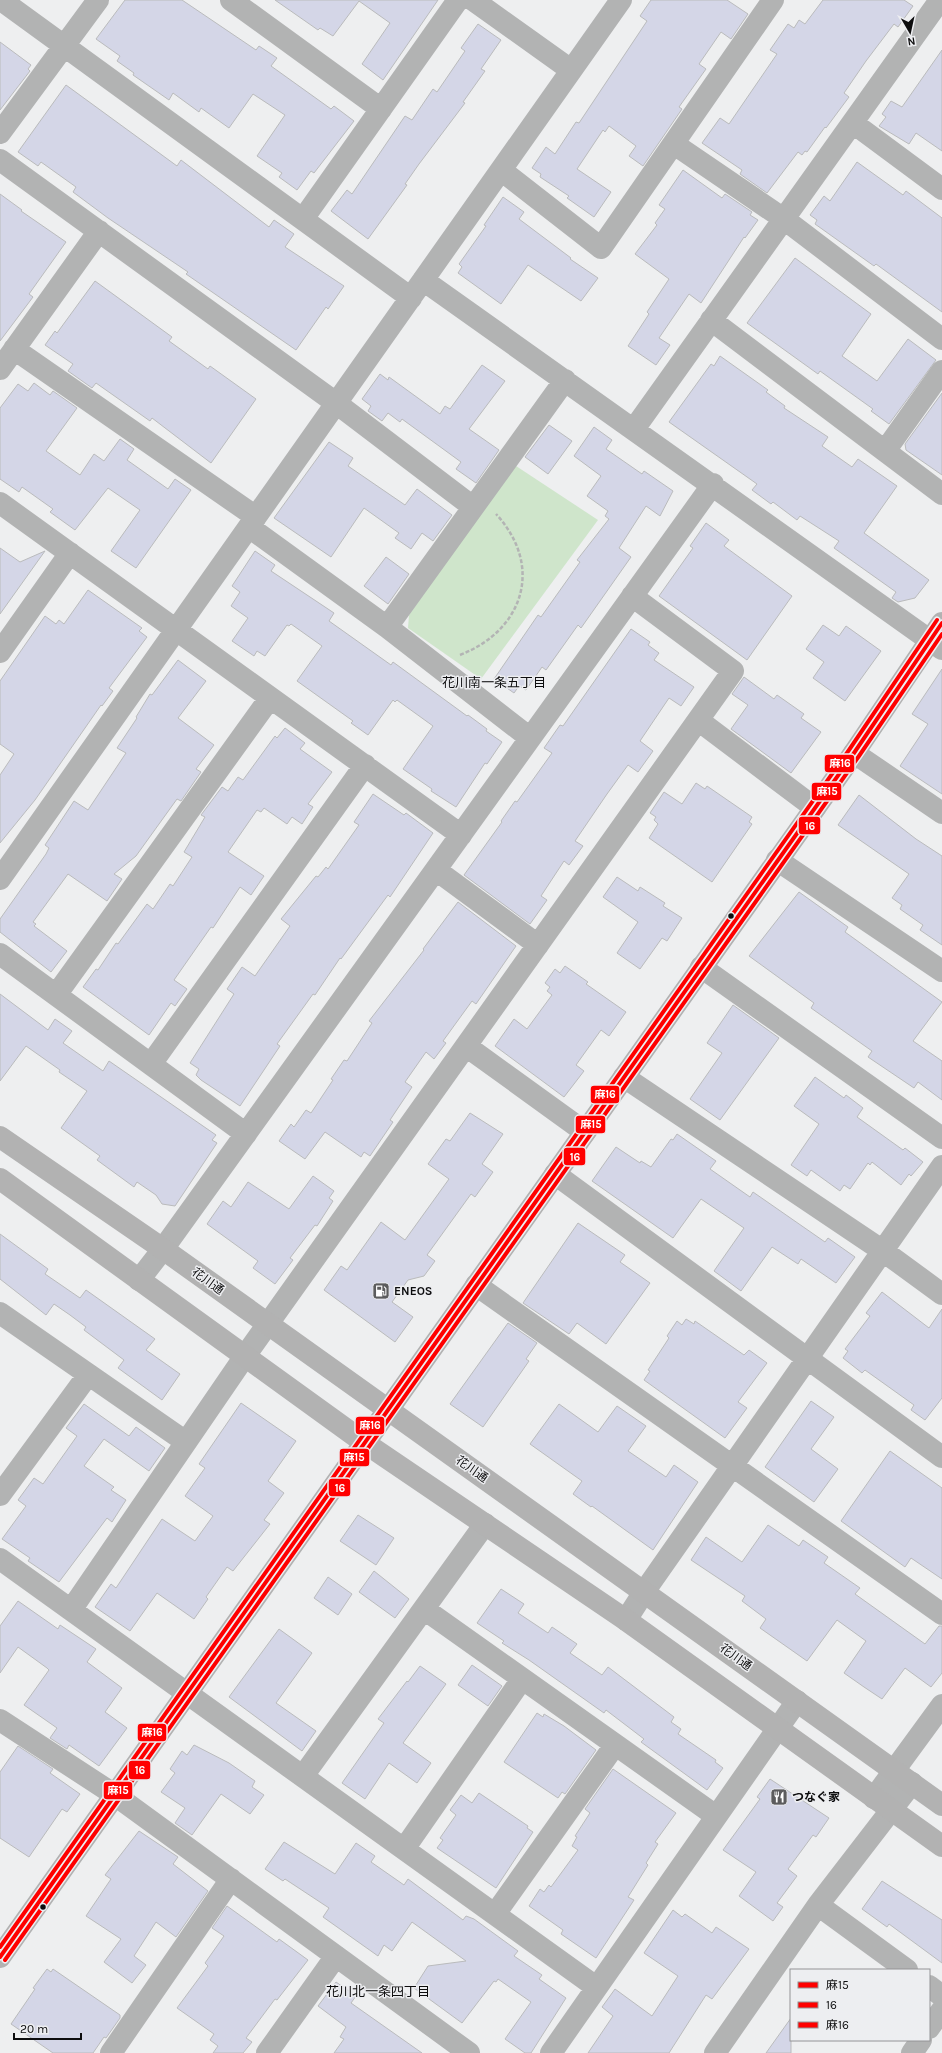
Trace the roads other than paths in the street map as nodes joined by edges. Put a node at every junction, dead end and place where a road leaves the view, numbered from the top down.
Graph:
1 (1, 0) edge
2 (98, 0) edge
3 (231, 0) edge
4 (458, 0) edge
5 (474, 0) edge
6 (621, 0) edge
7 (773, 0) edge
8 (940, 0) edge
9 (65, 47) junction
10 (571, 70) junction
11 (380, 109) junction
12 (853, 123) junction
13 (0, 133) edge
14 (674, 144) junction
15 (0, 160) edge
16 (501, 170) junction
17 (942, 189) edge
18 (303, 219) junction
19 (784, 219) junction
20 (99, 232) junction
21 (423, 280) junction
22 (411, 298) junction
23 (711, 320) junction
24 (942, 339) edge
25 (14, 349) junction
26 (0, 369) edge
27 (942, 371) edge
28 (564, 380) junction
29 (336, 403) junction
30 (634, 429) junction
31 (885, 451) junction
32 (713, 484) junction
33 (942, 494) edge
34 (0, 503) edge
35 (482, 508) junction
36 (252, 522) junction
37 (70, 553) junction
38 (632, 596) junction
39 (387, 627) junction
40 (176, 630) junction
41 (938, 637) edge
42 (0, 652) edge
43 (270, 698) junction
44 (698, 720) junction
45 (530, 738) junction
46 (854, 753) junction
47 (365, 765) junction
48 (815, 808) junction
49 (942, 812) edge
50 (461, 835) junction
51 (777, 860) junction
52 (436, 870) junction
53 (0, 879) edge
54 (538, 945) junction
55 (0, 954) edge
56 (701, 967) junction
57 (942, 971) edge
58 (56, 995) junction
59 (466, 1046) junction
60 (151, 1064) junction
61 (624, 1077) junction
62 (585, 1132) junction
63 (246, 1134) junction
64 (0, 1136) edge
65 (942, 1138) edge
66 (942, 1166) edge
67 (555, 1174) junction
68 (0, 1179) edge
69 (163, 1249) junction
70 (883, 1251) junction
71 (139, 1280) junction
72 (476, 1285) junction
73 (942, 1294) edge
74 (0, 1313) edge
75 (268, 1324) junction
76 (245, 1356) junction
77 (806, 1360) junction
78 (88, 1375) junction
79 (388, 1410) junction
80 (186, 1442) junction
81 (365, 1443) junction
82 (942, 1457) edge
83 (732, 1466) junction
84 (0, 1495) edge
85 (485, 1524) junction
86 (0, 1559) edge
87 (644, 1592) junction
88 (424, 1609) junction
89 (71, 1610) junction
90 (942, 1614) edge
91 (626, 1620) junction
92 (522, 1679) junction
93 (187, 1693) junction
94 (797, 1701) junction
95 (942, 1705) edge
96 (1, 1724) edge
97 (777, 1728) junction
98 (615, 1745) junction
99 (302, 1776) junction
100 (904, 1777) junction
101 (115, 1795) junction
102 (883, 1804) junction
103 (942, 1805) edge
104 (716, 1816) junction
105 (942, 1846) edge
106 (404, 1849) junction
107 (231, 1879) junction
108 (818, 1905) junction
109 (495, 1914) junction
110 (336, 1956) junction
111 (0, 1957) edge
112 (906, 1969) edge
113 (596, 1987) junction
114 (930, 1987) edge
115 (942, 1996) edge
116 (942, 2010) edge
117 (930, 2027) edge
118 (920, 2041) edge
119 (111, 2053) edge
120 (267, 2053) edge
121 (469, 2053) edge
122 (551, 2053) edge
123 (715, 2053) edge
124 (912, 2053) edge

1 - 9 street
2 - 9 street
3 - 11 street
4 - 11 street
5 - 10 street
6 - 10 street
7 - 14 street
8 - 12 street
9 - 13 street
9 - 18 street
10 - 16 street
11 - 18 street
12 - 17 street
12 - 19 street
14 - 16 street
14 - 19 street
15 - 20 street
16 - 21 street
18 - 22 street
19 - 23 street
19 - 24 street
20 - 25 street
20 - 29 street
21 - 22 street
21 - 28 street
22 - 29 street
23 - 30 street
23 - 31 street
25 - 26 street
25 - 36 street
27 - 31 street
28 - 30 street
28 - 35 street
29 - 35 street
29 - 36 street
30 - 32 street
31 - 33 street
32 - 38 street
32 - 41 street
34 - 37 street
35 - 39 street
36 - 39 street
36 - 40 street
37 - 40 street
37 - 42 street
38 - 44 street
38 - 45 street
39 - 45 street
40 - 43 street
40 - 53 street
41 - 46 street
43 - 47 street
43 - 58 street
44 - 48 street
44 - 54 street
45 - 50 street
46 - 48 street
46 - 49 street
47 - 50 street
47 - 60 street
48 - 51 street
50 - 52 street
51 - 56 street
51 - 57 street
52 - 54 street
52 - 63 street
54 - 59 street
55 - 58 street
56 - 61 street
56 - 65 street
58 - 60 street
59 - 62 street
59 - 75 street
60 - 63 street
61 - 62 street
61 - 70 street
62 - 67 street
63 - 69 street
64 - 69 street, 花川通
66 - 70 street
67 - 72 street
67 - 77 street
68 - 71 street
69 - 71 street
69 - 75 street, 花川通
70 - 73 street
70 - 77 street
71 - 76 street
72 - 79 street
72 - 83 street
74 - 78 street
75 - 76 street
75 - 79 street, 花川通
76 - 80 street
76 - 81 street
77 - 82 street
77 - 83 street
78 - 80 street
78 - 84 street
79 - 81 street
79 - 87 street, 花川通
80 - 89 street
81 - 85 street
81 - 93 street
83 - 87 street
83 - 90 street
85 - 88 street
85 - 91 street
86 - 89 street
87 - 91 street
87 - 94 street, 花川通
88 - 92 street
88 - 99 street
89 - 93 street
91 - 97 street
92 - 98 street
92 - 106 street
93 - 99 street
93 - 101 street
94 - 97 street
94 - 100 street, 花川通
95 - 100 street
96 - 101 street
97 - 102 street
97 - 104 street
98 - 104 street
98 - 109 street
99 - 106 street
100 - 102 street
100 - 103 street, 花川通
101 - 107 street
101 - 111 street
102 - 105 street
102 - 108 street
104 - 113 street
106 - 109 street
107 - 110 street
107 - 119 street
108 - 112 street
108 - 123 street
109 - 113 street
110 - 120 street
110 - 121 street
113 - 122 street
114 - 115 street
116 - 117 street
118 - 124 street

